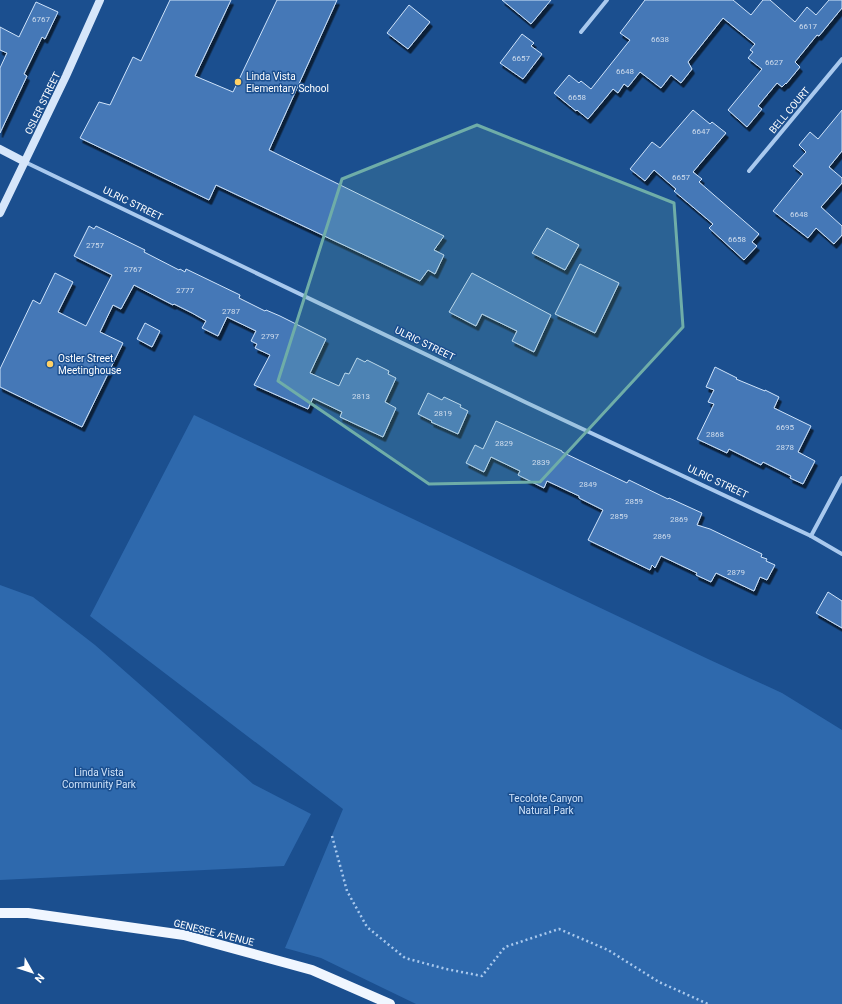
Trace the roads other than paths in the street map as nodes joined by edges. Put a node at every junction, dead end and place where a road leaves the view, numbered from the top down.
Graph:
1 (100, 0) edge
2 (607, 0) edge
3 (581, 32) dead end
4 (842, 59) edge
5 (0, 149) edge
6 (25, 162) junction
7 (749, 171) dead end
8 (0, 213) edge
9 (842, 478) edge
10 (811, 536) junction
11 (842, 554) edge
12 (0, 913) edge
13 (390, 1004) edge

1 - 6 street, OSLER STREET
2 - 3 street
4 - 7 street, BELL COURT
5 - 6 street, ULRIC STREET
6 - 8 street, OSLER STREET
6 - 10 street, ULRIC STREET
9 - 10 street
10 - 11 street, ULRIC STREET
12 - 13 main road, GENESEE AVENUE

